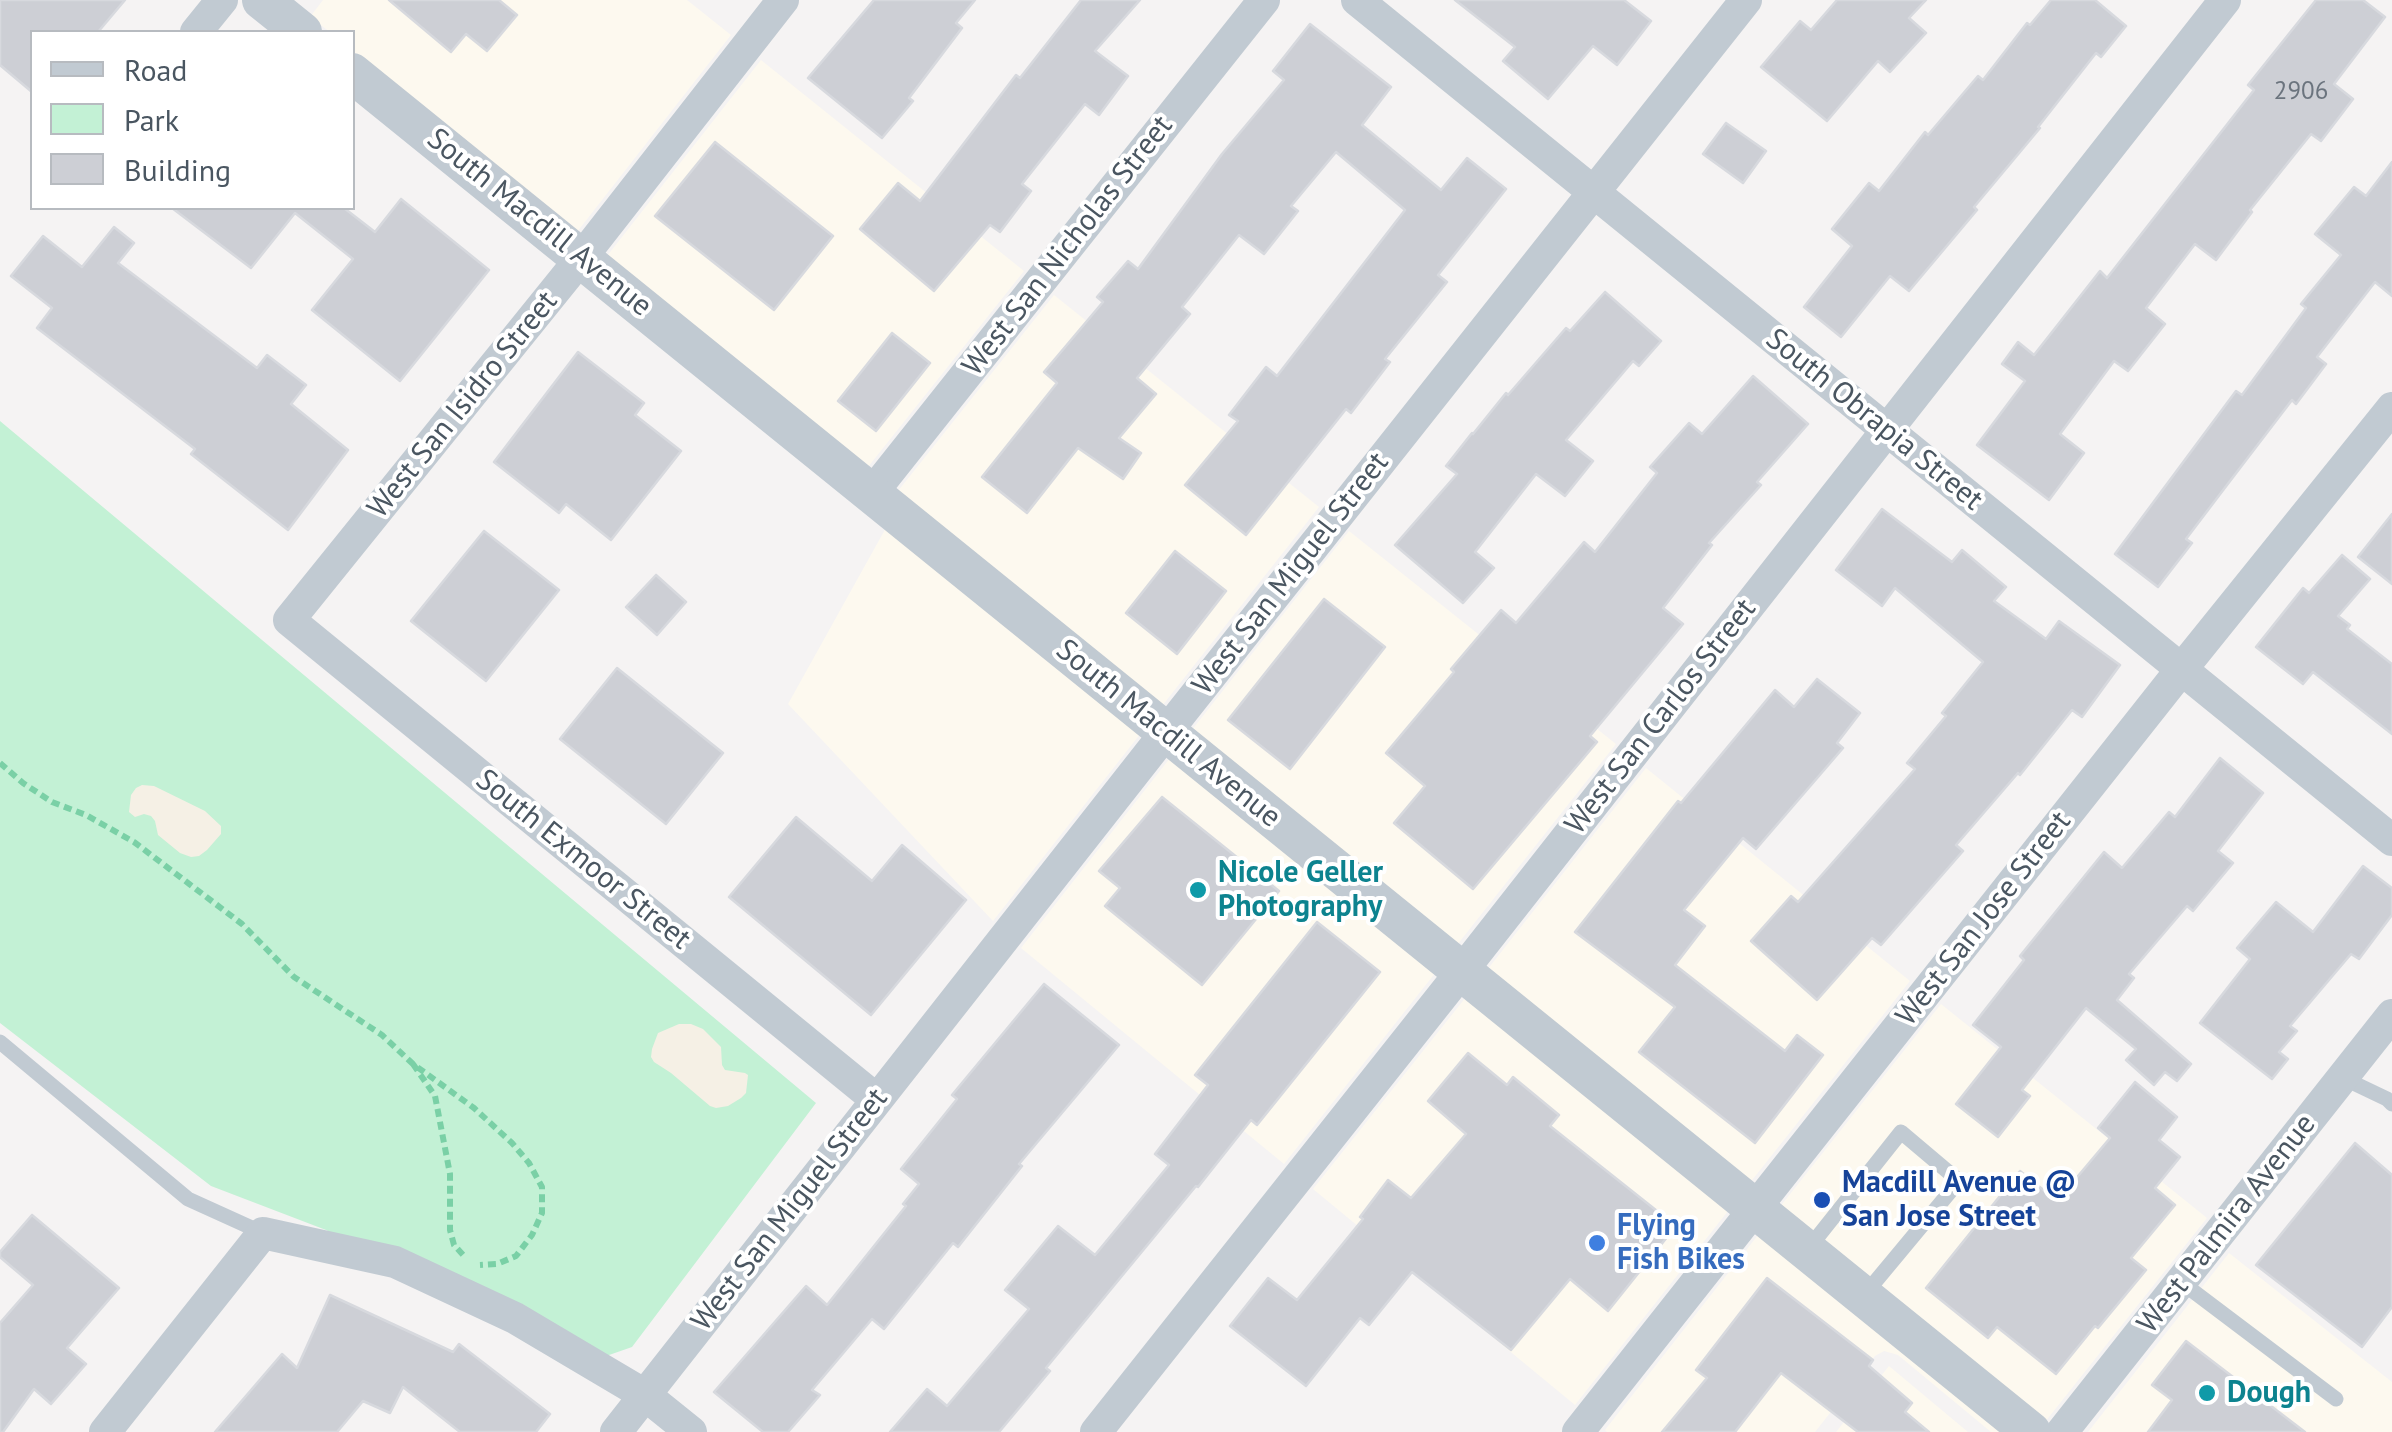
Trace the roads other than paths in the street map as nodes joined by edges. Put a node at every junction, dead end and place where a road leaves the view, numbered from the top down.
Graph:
1 (222, 0) edge
2 (784, 0) edge
3 (1264, 0) edge
4 (1356, 0) edge
5 (1746, 0) edge
6 (2225, 0) edge
7 (198, 30) edge
8 (355, 75) edge
9 (1594, 192) junction
10 (582, 257) junction
11 (2392, 408) edge
12 (1887, 430) junction
13 (872, 493) junction
14 (289, 620) joint
15 (2181, 670) junction
16 (1166, 732) junction
17 (2392, 840) edge
18 (1462, 971) junction
19 (2392, 1015) edge
20 (0, 1042) edge
21 (2343, 1078) junction
22 (2390, 1099) edge
23 (877, 1100) junction
24 (1754, 1210) junction
25 (263, 1233) junction
26 (1806, 1252) junction
27 (2181, 1282) junction
28 (1862, 1297) junction
29 (645, 1395) junction
30 (2336, 1399) dead end
31 (105, 1432) edge
32 (616, 1432) edge
33 (691, 1432) edge
34 (1096, 1432) edge
35 (1578, 1432) edge
36 (2031, 1432) edge
37 (2062, 1432) edge

1 - 7 street
2 - 10 street, West San Isidro Street
3 - 13 street, West San Nicholas Street
4 - 9 street, South Obrapia Street
5 - 9 street, West San Miguel Street
6 - 12 street, West San Carlos Street
8 - 10 street, South Macdill Avenue
9 - 12 street, South Obrapia Street
9 - 16 street, West San Miguel Street
10 - 13 street, South Macdill Avenue
10 - 14 street, West San Isidro Street
11 - 15 street, West San Jose Street
12 - 15 street, South Obrapia Street
12 - 18 street, West San Carlos Street
13 - 16 street, South Macdill Avenue
14 - 23 street, South Exmoor Street
15 - 17 street, South Obrapia Street
15 - 24 street, West San Jose Street
16 - 18 street, South Macdill Avenue
16 - 23 street, West San Miguel Street
18 - 24 street, South Macdill Avenue
18 - 34 street, West San Carlos Street
19 - 21 street, West Palmira Avenue
20 - 25 lane
21 - 22 lane
21 - 27 street, West Palmira Avenue
23 - 29 street, West San Miguel Street
24 - 26 street, South Macdill Avenue
24 - 35 street, West San Jose Street
25 - 29 street
25 - 31 street
26 - 28 street, South Macdill Avenue
26 - 28 lane
27 - 30 lane
27 - 37 street, West Palmira Avenue
28 - 36 street, South Macdill Avenue
29 - 32 street, West San Miguel Street
29 - 33 street

